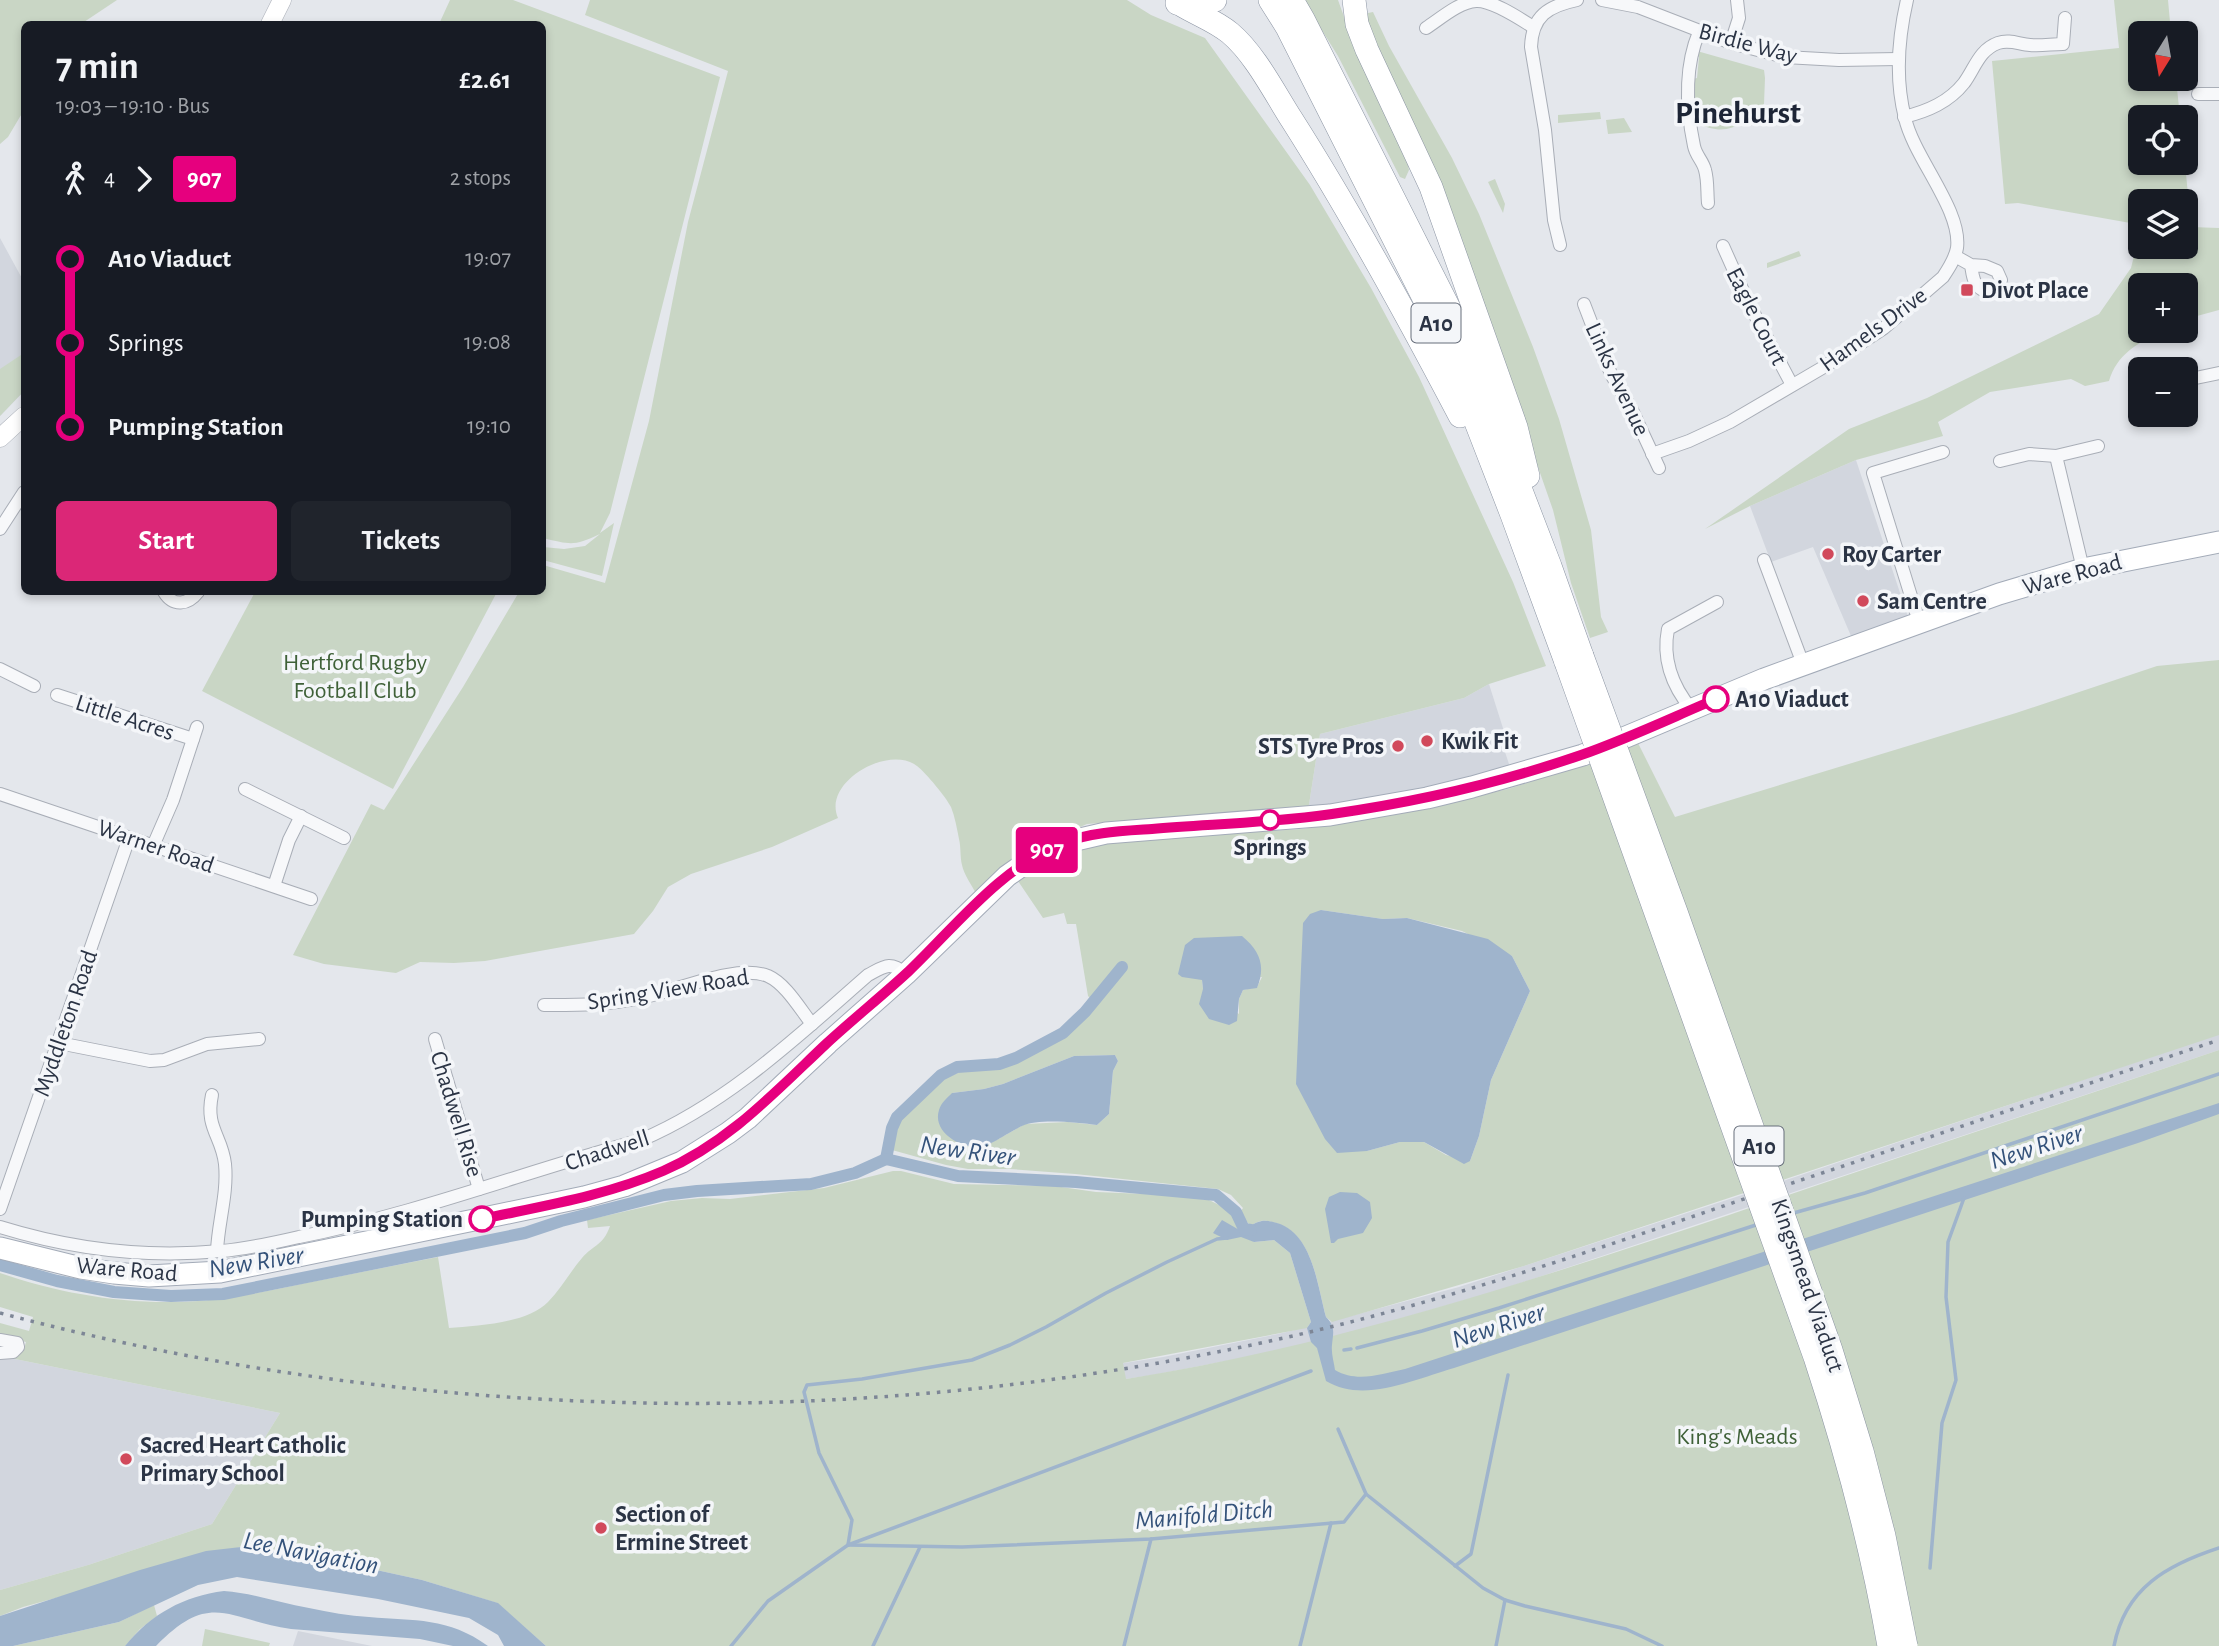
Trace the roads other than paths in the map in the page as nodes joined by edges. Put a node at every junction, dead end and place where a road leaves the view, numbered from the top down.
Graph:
1 (282, 0) edge
2 (1215, 0) edge
3 (1270, 0) edge
4 (1292, 0) edge
5 (1354, 0) edge
6 (1577, 0) edge
7 (1602, 0) edge
8 (1737, 0) edge
9 (1907, 0) edge
10 (1175, 2) edge
11 (1553, 3) edge
12 (2065, 18) dead end
13 (272, 21) edge
14 (1533, 27) junction
15 (1426, 28) dead end
16 (1699, 32) junction
17 (1731, 43) junction
18 (1898, 59) junction
19 (2198, 94) dead end
20 (2219, 94) edge
21 (1904, 117) junction
22 (1709, 203) dead end
23 (1560, 245) dead end
24 (1723, 246) dead end
25 (1955, 256) junction
26 (1971, 265) dead end
27 (1584, 304) dead end
28 (2219, 373) edge
29 (2198, 377) edge
30 (1792, 385) junction
31 (21, 419) edge
32 (0, 438) edge
33 (2098, 446) dead end
34 (1943, 452) dead end
35 (1652, 454) junction
36 (2056, 456) junction
37 (2000, 460) dead end
38 (1659, 468) dead end
39 (21, 497) edge
40 (1512, 515) junction
41 (0, 529) edge
42 (2219, 542) edge
43 (1764, 560) dead end
44 (1550, 566) junction
45 (2083, 569) junction
46 (167, 595) edge
47 (195, 595) edge
48 (1717, 602) dead end
49 (1919, 622) junction
50 (1574, 659) junction
51 (1803, 664) junction
52 (0, 669) edge
53 (34, 686) dead end
54 (57, 695) dead end
55 (1692, 710) junction
56 (245, 789) dead end
57 (0, 794) edge
58 (301, 816) junction
59 (129, 838) junction
60 (344, 838) dead end
61 (153, 846) junction
62 (274, 886) junction
63 (312, 899) dead end
64 (905, 974) junction
65 (544, 1005) dead end
66 (812, 1024) junction
67 (259, 1039) dead end
68 (435, 1040) dead end
69 (59, 1043) junction
70 (212, 1095) dead end
71 (479, 1189) junction
72 (0, 1209) edge
73 (0, 1227) edge
74 (0, 1248) edge
75 (217, 1251) junction
76 (0, 1340) edge
77 (0, 1353) edge
78 (1889, 1646) edge
79 (1906, 1646) edge

1 - 13 street
2 - 10 highway
3 - 40 highway, A10
4 - 44 highway, A10
5 - 44 highway
6 - 11 street
7 - 16 street, Birdie Way
8 - 17 street
9 - 18 street
10 - 40 highway
11 - 14 street
12 - 21 street
14 - 15 street
14 - 23 street
16 - 17 street, Birdie Way
16 - 22 street
17 - 18 street, Birdie Way
18 - 21 street
19 - 20 street
21 - 25 street
24 - 30 street, Eagle Court
25 - 26 street
25 - 30 street, Hamels Drive
27 - 35 street, Links Avenue
28 - 29 street
30 - 35 street, Hamels Drive
31 - 32 street
33 - 36 street
34 - 49 street
35 - 38 street, Links Avenue
36 - 37 street
36 - 45 street
39 - 41 street
40 - 50 highway, A10
42 - 45 main road, Ware Road
43 - 51 street
44 - 50 highway, A10
45 - 49 main road, Ware Road
46 - 47 street
48 - 55 street
49 - 51 main road, Ware Road
50 - 78 highway, Kingsmead Viaduct / A10, bridge
50 - 79 highway, Kingsmead Viaduct / A10, bridge
51 - 55 main road, Ware Road
52 - 53 street
54 - 61 street, Little Acres
55 - 64 main road, Ware Road
56 - 58 street
57 - 59 street, Warner Road
58 - 60 street
58 - 62 street
59 - 61 street, Warner Road
59 - 69 street, Myddleton Road
61 - 62 street, Warner Road
62 - 63 street, Warner Road
64 - 66 street, Chadwell
64 - 74 main road, Ware Road
65 - 66 street, Spring View Road
66 - 71 street, Chadwell
67 - 69 street
68 - 71 street, Chadwell Rise
69 - 72 street, Myddleton Road
70 - 75 street
71 - 75 street, Chadwell
73 - 75 street, Chadwell
76 - 77 street

